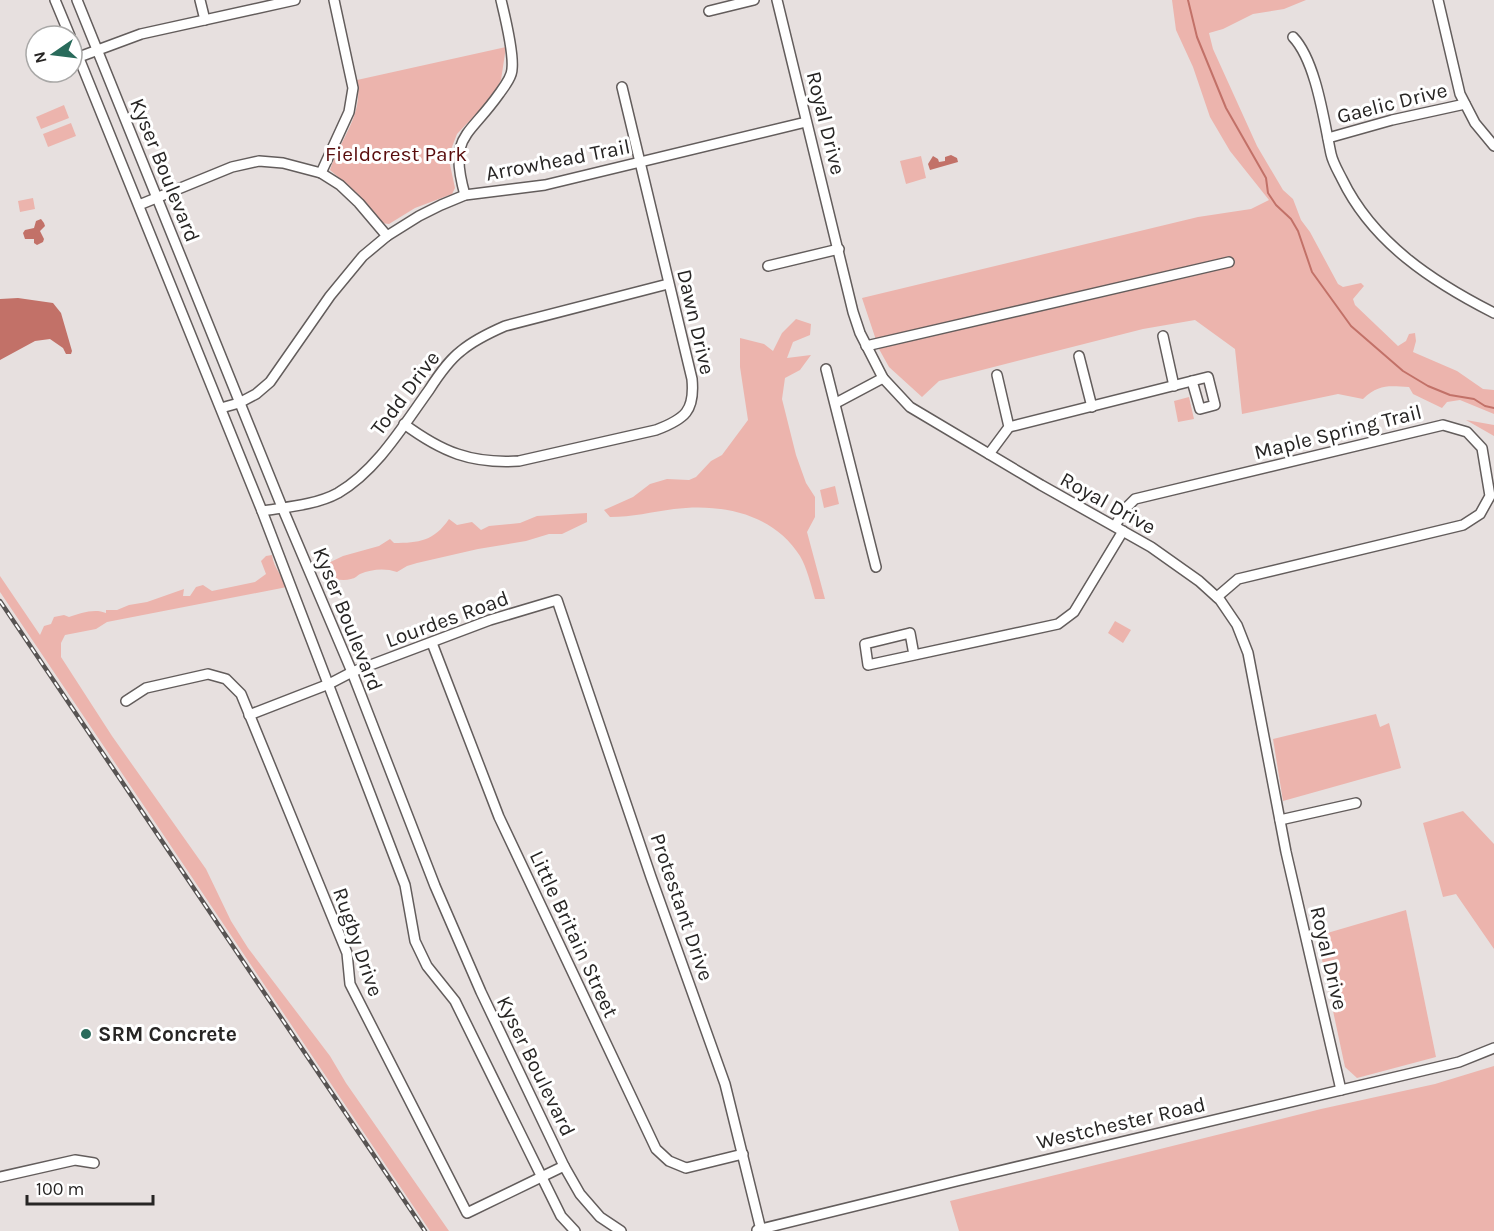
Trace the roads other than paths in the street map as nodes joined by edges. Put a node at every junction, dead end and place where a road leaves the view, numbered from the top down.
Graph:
1 (56, 0) edge
2 (77, 0) edge
3 (200, 0) edge
4 (295, 0) edge
5 (334, 0) edge
6 (501, 0) edge
7 (754, 0) edge
8 (777, 0) edge
9 (1438, 0) edge
10 (709, 11) dead end
11 (205, 20) junction
12 (65, 24) edge
13 (1293, 37) dead end
14 (98, 50) junction
15 (84, 55) edge
16 (84, 69) edge
17 (622, 87) dead end
18 (1465, 104) junction
19 (806, 122) junction
20 (132, 138) junction
21 (1328, 138) junction
22 (115, 146) junction
23 (1494, 146) edge
24 (640, 163) junction
25 (321, 173) junction
26 (465, 195) junction
27 (156, 197) junction
28 (139, 205) junction
29 (387, 236) junction
30 (839, 249) junction
31 (1229, 262) dead end
32 (768, 266) dead end
33 (668, 285) junction
34 (1494, 313) edge
35 (1163, 336) dead end
36 (866, 346) junction
37 (1079, 356) dead end
38 (826, 369) dead end
39 (997, 375) dead end
40 (883, 378) junction
41 (1192, 381) dead end
42 (1174, 386) junction
43 (239, 403) junction
44 (836, 403) junction
45 (1092, 406) junction
46 (221, 408) junction
47 (404, 424) junction
48 (1009, 427) junction
49 (989, 454) junction
50 (282, 507) junction
51 (262, 511) junction
52 (1119, 529) junction
53 (876, 567) dead end
54 (1217, 597) junction
55 (557, 600) joint
56 (432, 642) junction
57 (914, 655) junction
58 (351, 672) junction
59 (329, 684) junction
60 (126, 701) dead end
61 (249, 715) junction
62 (1356, 803) dead end
63 (1280, 820) junction
64 (1494, 1048) edge
65 (1341, 1090) junction
66 (743, 1154) junction
67 (94, 1163) dead end
68 (564, 1166) junction
69 (542, 1176) junction
70 (0, 1177) edge
71 (758, 1230) edge
72 (575, 1231) edge
73 (621, 1231) edge

1 - 12 street
2 - 14 street, Kyser Boulevard
3 - 11 street
4 - 11 street
5 - 25 street
6 - 26 street
7 - 10 street
8 - 19 street, Royal Drive
9 - 18 street
11 - 14 street
13 - 21 street
14 - 15 street
14 - 20 street, Kyser Boulevard
16 - 22 street, Kyser Boulevard
17 - 24 street, Dawn Drive
18 - 21 street, Gaelic Drive
18 - 23 street
19 - 24 street, Arrowhead Trail
19 - 30 street, Royal Drive
20 - 22 street
20 - 27 street, Kyser Boulevard
21 - 34 street
22 - 28 street, Kyser Boulevard
24 - 26 street, Arrowhead Trail
24 - 33 street, Dawn Drive
25 - 27 street
25 - 29 street
26 - 29 street, Arrowhead Trail
27 - 28 street
27 - 43 street, Kyser Boulevard
28 - 46 street, Kyser Boulevard
29 - 43 street, Arrowhead Trail
30 - 32 street
30 - 36 street, Royal Drive
31 - 36 street
33 - 47 street, Todd Drive
33 - 47 street, Dawn Drive
35 - 42 street
36 - 40 street, Royal Drive
37 - 45 street
38 - 44 street
39 - 48 street
40 - 44 street
40 - 49 street, Royal Drive
41 - 42 street
42 - 45 street
43 - 46 street, Arrowhead Trail
43 - 50 street, Kyser Boulevard
44 - 53 street
45 - 48 street
46 - 51 street, Kyser Boulevard
47 - 50 street, Todd Drive
48 - 49 street
49 - 52 street, Royal Drive
50 - 51 street, Todd Drive
50 - 58 street, Kyser Boulevard
51 - 59 street, Kyser Boulevard
52 - 54 street, Royal Drive
52 - 54 street, Maple Spring Trail
52 - 57 street, Maple Spring Trail
54 - 63 street, Royal Drive
55 - 56 street, Lourdes Road
55 - 66 street, Protestant Drive
56 - 58 street, Lourdes Road
56 - 66 street, Little Britain Street
57 - 57 street, Maple Spring Trail
58 - 59 street, Lourdes Road
58 - 68 street, Kyser Boulevard
59 - 61 street, Lourdes Road
59 - 69 street, Kyser Boulevard
60 - 61 street, Rugby Drive
61 - 69 street, Rugby Drive
62 - 63 street
63 - 65 street, Royal Drive
64 - 65 street, Westchester Road
65 - 71 street, Westchester Road
66 - 71 street, Protestant Drive
67 - 70 street
68 - 69 street, Rugby Drive
68 - 73 street, Kyser Boulevard
69 - 72 street, Kyser Boulevard

